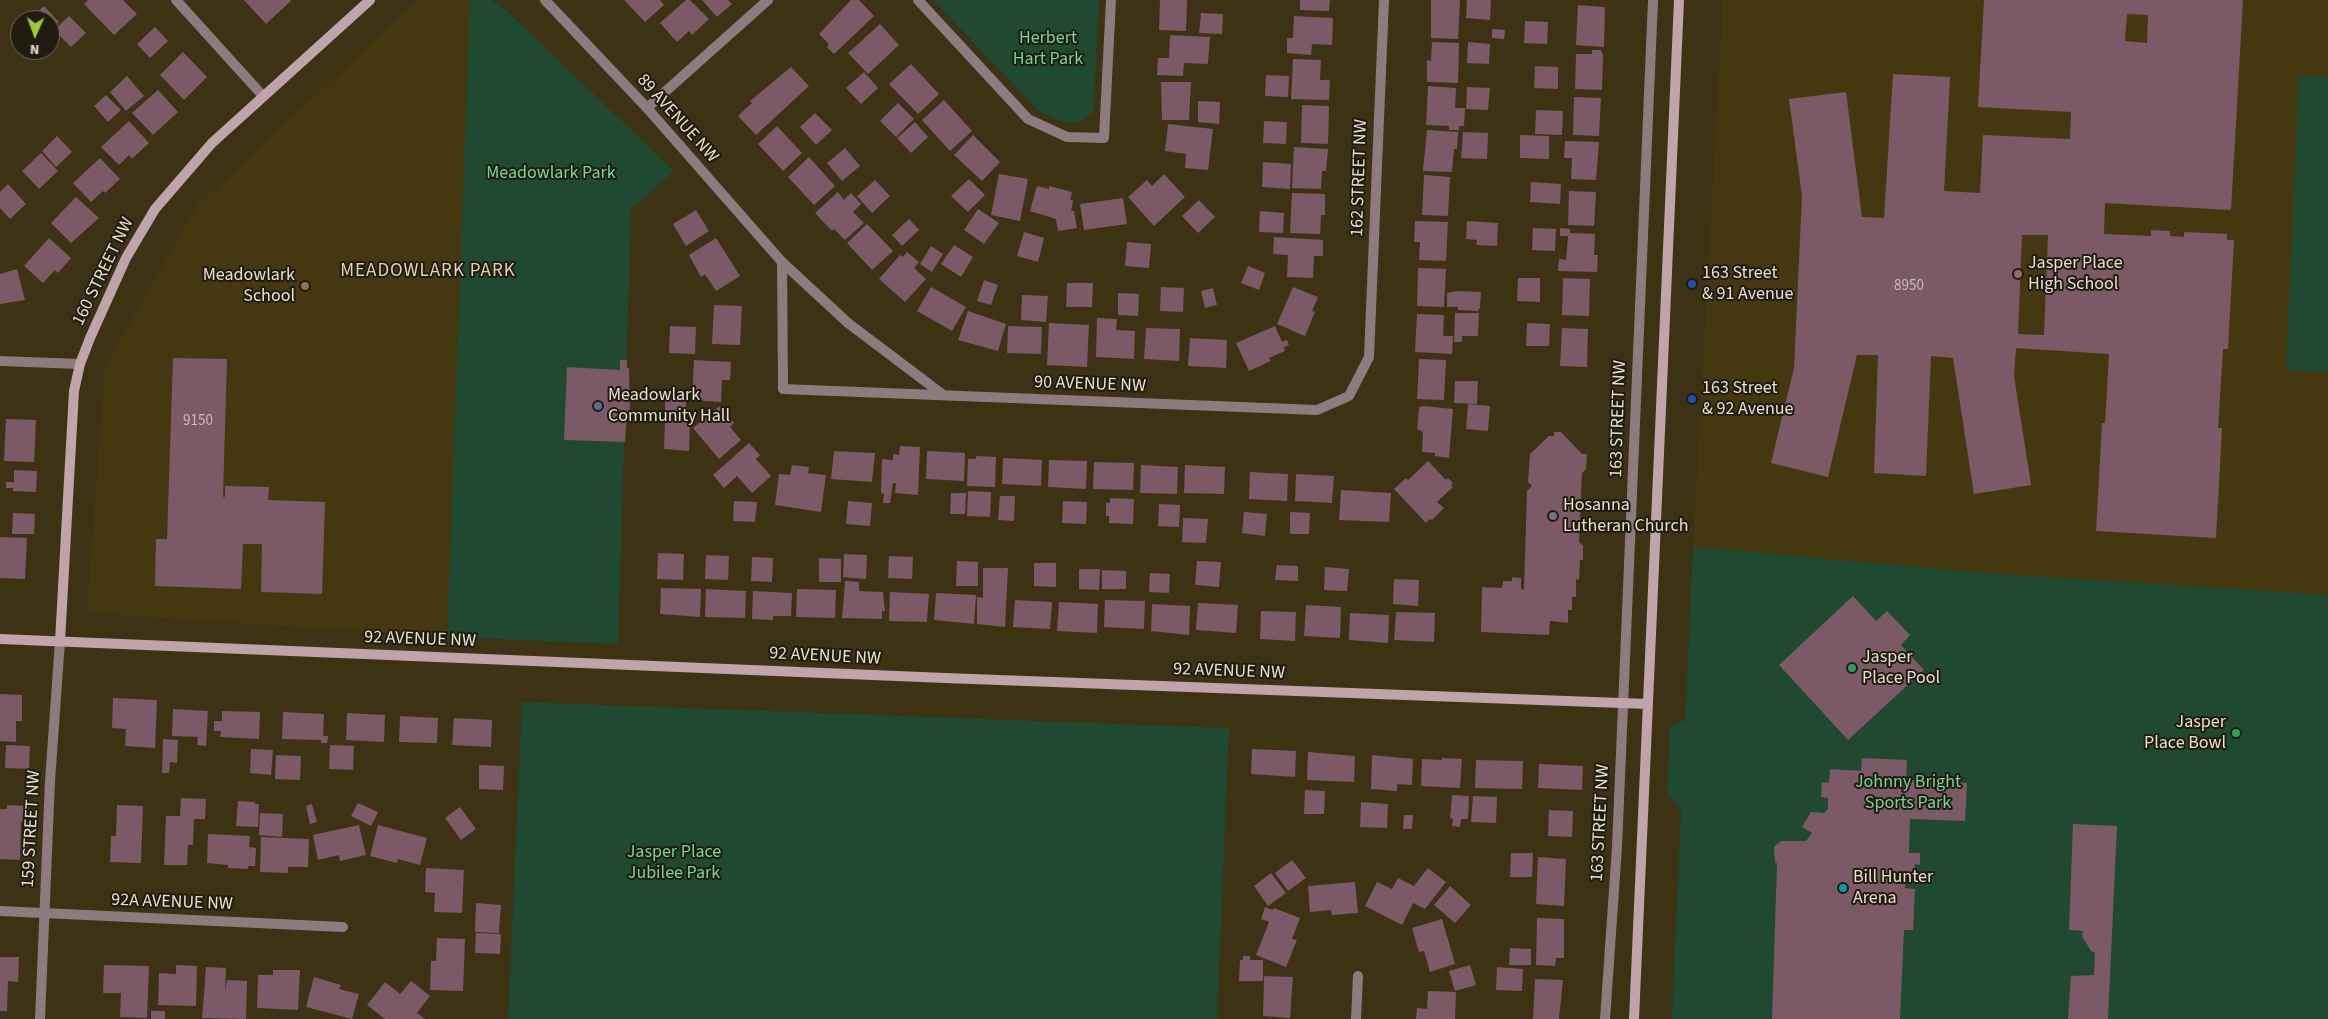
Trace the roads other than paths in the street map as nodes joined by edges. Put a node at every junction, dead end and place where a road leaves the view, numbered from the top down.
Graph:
1 (176, 0) edge
2 (545, 0) edge
3 (768, 0) edge
4 (918, 0) edge
5 (1111, 0) edge
6 (1384, 0) edge
7 (1653, 0) edge
8 (1679, 0) edge
9 (367, 2) edge
10 (263, 96) junction
11 (647, 108) junction
12 (782, 262) junction
13 (1369, 357) joint
14 (0, 361) edge
15 (80, 364) junction
16 (942, 394) junction
17 (0, 638) edge
18 (60, 641) junction
19 (1623, 703) junction
20 (1648, 704) junction
21 (0, 911) edge
22 (44, 914) junction
23 (343, 927) dead end
24 (1358, 976) dead end
25 (40, 1019) edge
26 (1356, 1019) edge
27 (1605, 1019) edge
28 (1634, 1019) edge

1 - 10 street
2 - 11 street, 89 AVENUE NW
3 - 11 street
4 - 5 street
6 - 13 street, 162 STREET NW
7 - 19 street, 163 STREET NW
8 - 20 street
9 - 10 street, 160 STREET NW
10 - 15 street, 160 STREET NW
11 - 12 street, 89 AVENUE NW
12 - 16 street, 89 AVENUE NW
12 - 16 street, 90 AVENUE NW
13 - 16 street, 90 AVENUE NW
14 - 15 street
15 - 18 street, 160 STREET NW
17 - 18 street, 92 AVENUE NW
18 - 19 street, 92 AVENUE NW
18 - 22 street, 159 STREET NW
19 - 20 street, 92 AVENUE NW
19 - 27 street, 163 STREET NW
20 - 28 street
21 - 22 street, 92A AVENUE NW
22 - 23 street, 92A AVENUE NW
22 - 25 street, 159 STREET NW
24 - 26 street

